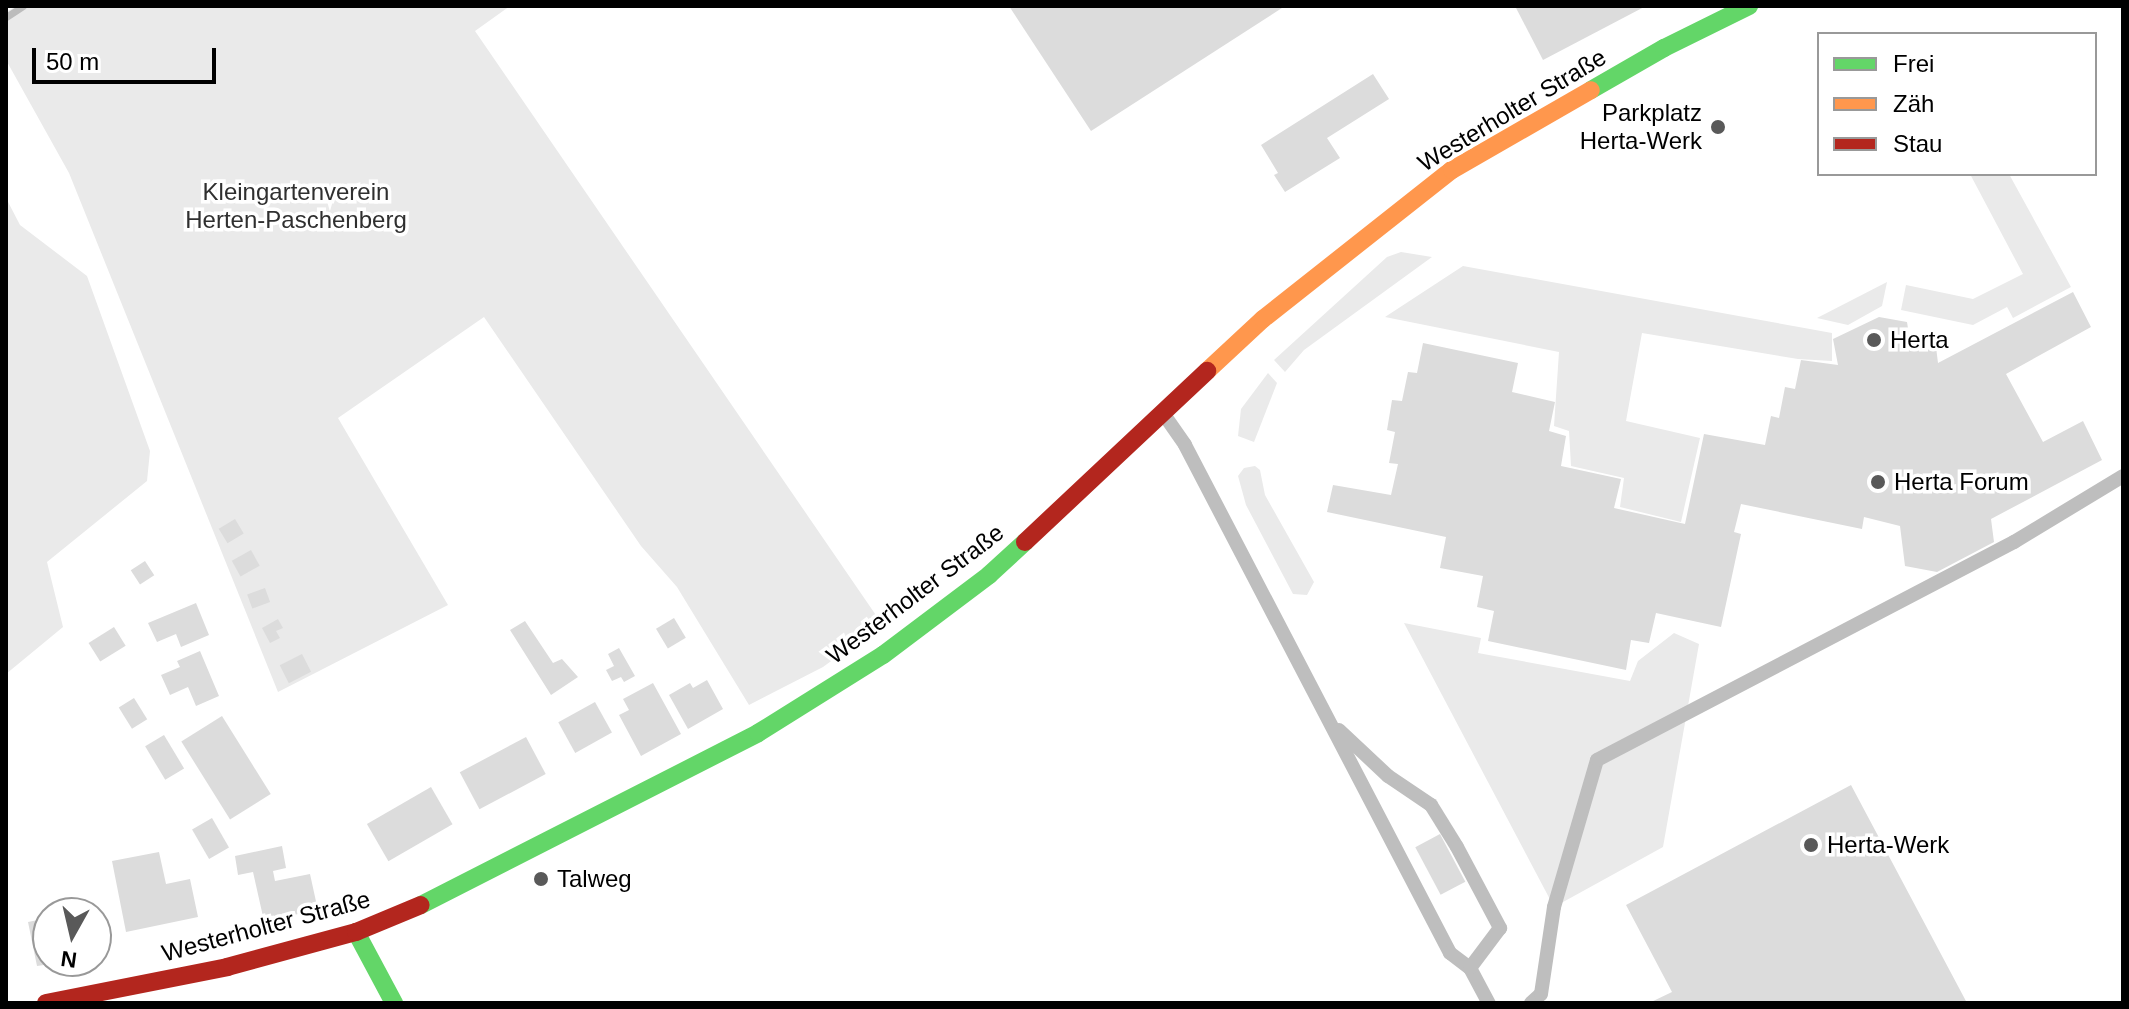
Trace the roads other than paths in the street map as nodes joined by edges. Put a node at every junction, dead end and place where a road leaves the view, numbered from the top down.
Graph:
1 (1749, 6) edge
2 (1162, 413) junction
3 (2123, 476) edge
4 (1330, 722) junction
5 (356, 932) junction
6 (1470, 968) junction
7 (46, 1003) edge
8 (394, 1003) edge
9 (1489, 1003) edge
10 (1531, 1003) edge

1 - 2 main road, Westerholter Straße
2 - 4 lane
2 - 5 main road, Westerholter Straße
3 - 10 lane
4 - 6 lane
4 - 6 lane
5 - 7 main road, Westerholter Straße
5 - 8 main road
6 - 9 lane

